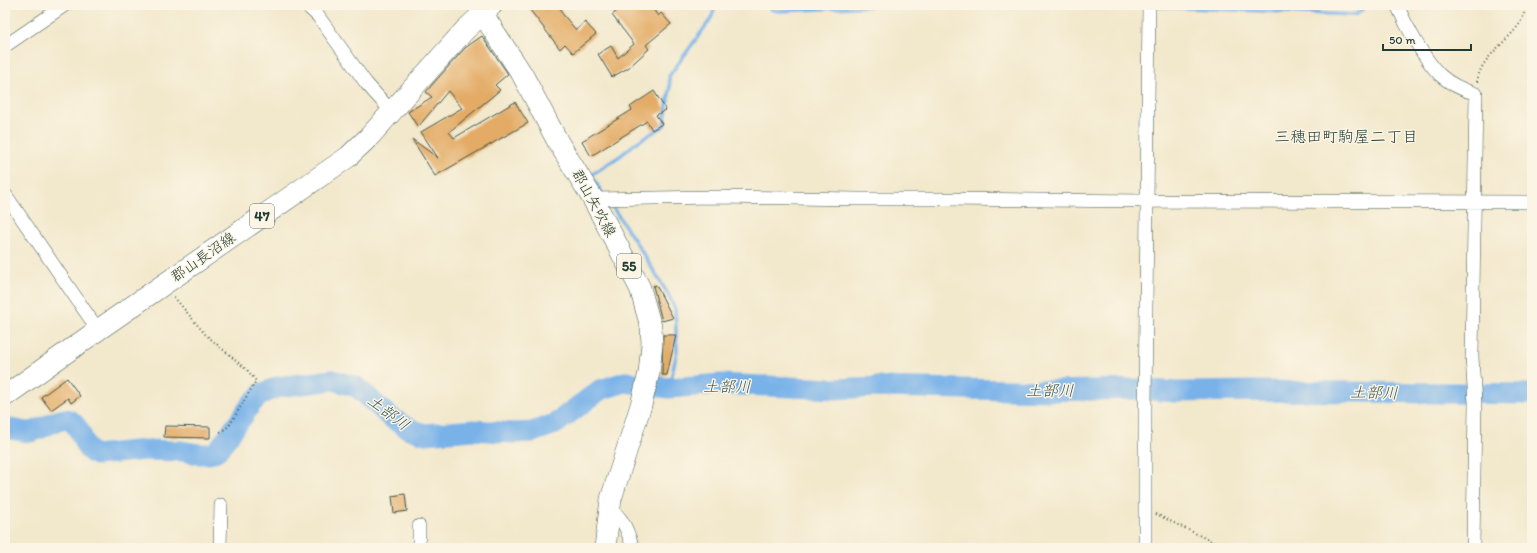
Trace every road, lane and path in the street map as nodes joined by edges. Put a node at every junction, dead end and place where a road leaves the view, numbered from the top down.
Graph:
1 (64, 5) edge
2 (306, 5) edge
3 (1149, 5) edge
4 (1397, 5) edge
5 (1526, 5) edge
6 (487, 9) edge
7 (5, 46) edge
8 (1476, 94) junction
9 (391, 111) junction
10 (5, 194) edge
11 (593, 199) junction
12 (1147, 201) junction
13 (1475, 201) junction
14 (1532, 202) edge
15 (164, 284) junction
16 (98, 330) junction
17 (5, 396) edge
18 (219, 433) dead end
19 (221, 505) dead end
20 (609, 509) junction
21 (1146, 510) junction
22 (419, 526) dead end
23 (220, 548) edge
24 (419, 548) edge
25 (605, 548) edge
26 (633, 548) edge
27 (1145, 548) edge
28 (1225, 548) edge
29 (1473, 548) edge

1 - 7 street
2 - 9 street
3 - 12 street
4 - 8 street
5 - 8 path
6 - 9 main road, 郡山長沼線 / 47
6 - 11 main road, 郡山矢吹線 / 55
8 - 13 street
9 - 15 main road, 郡山長沼線 / 47
10 - 16 street
11 - 12 street
11 - 20 main road, 郡山矢吹線 / 55
12 - 13 street
12 - 21 street
13 - 14 street
13 - 29 street
15 - 16 main road, 郡山長沼線 / 47
15 - 18 path
16 - 17 main road, 郡山長沼線 / 47
19 - 23 street
20 - 25 main road, 郡山矢吹線 / 55
20 - 26 street
21 - 27 street
21 - 28 path
22 - 24 street

